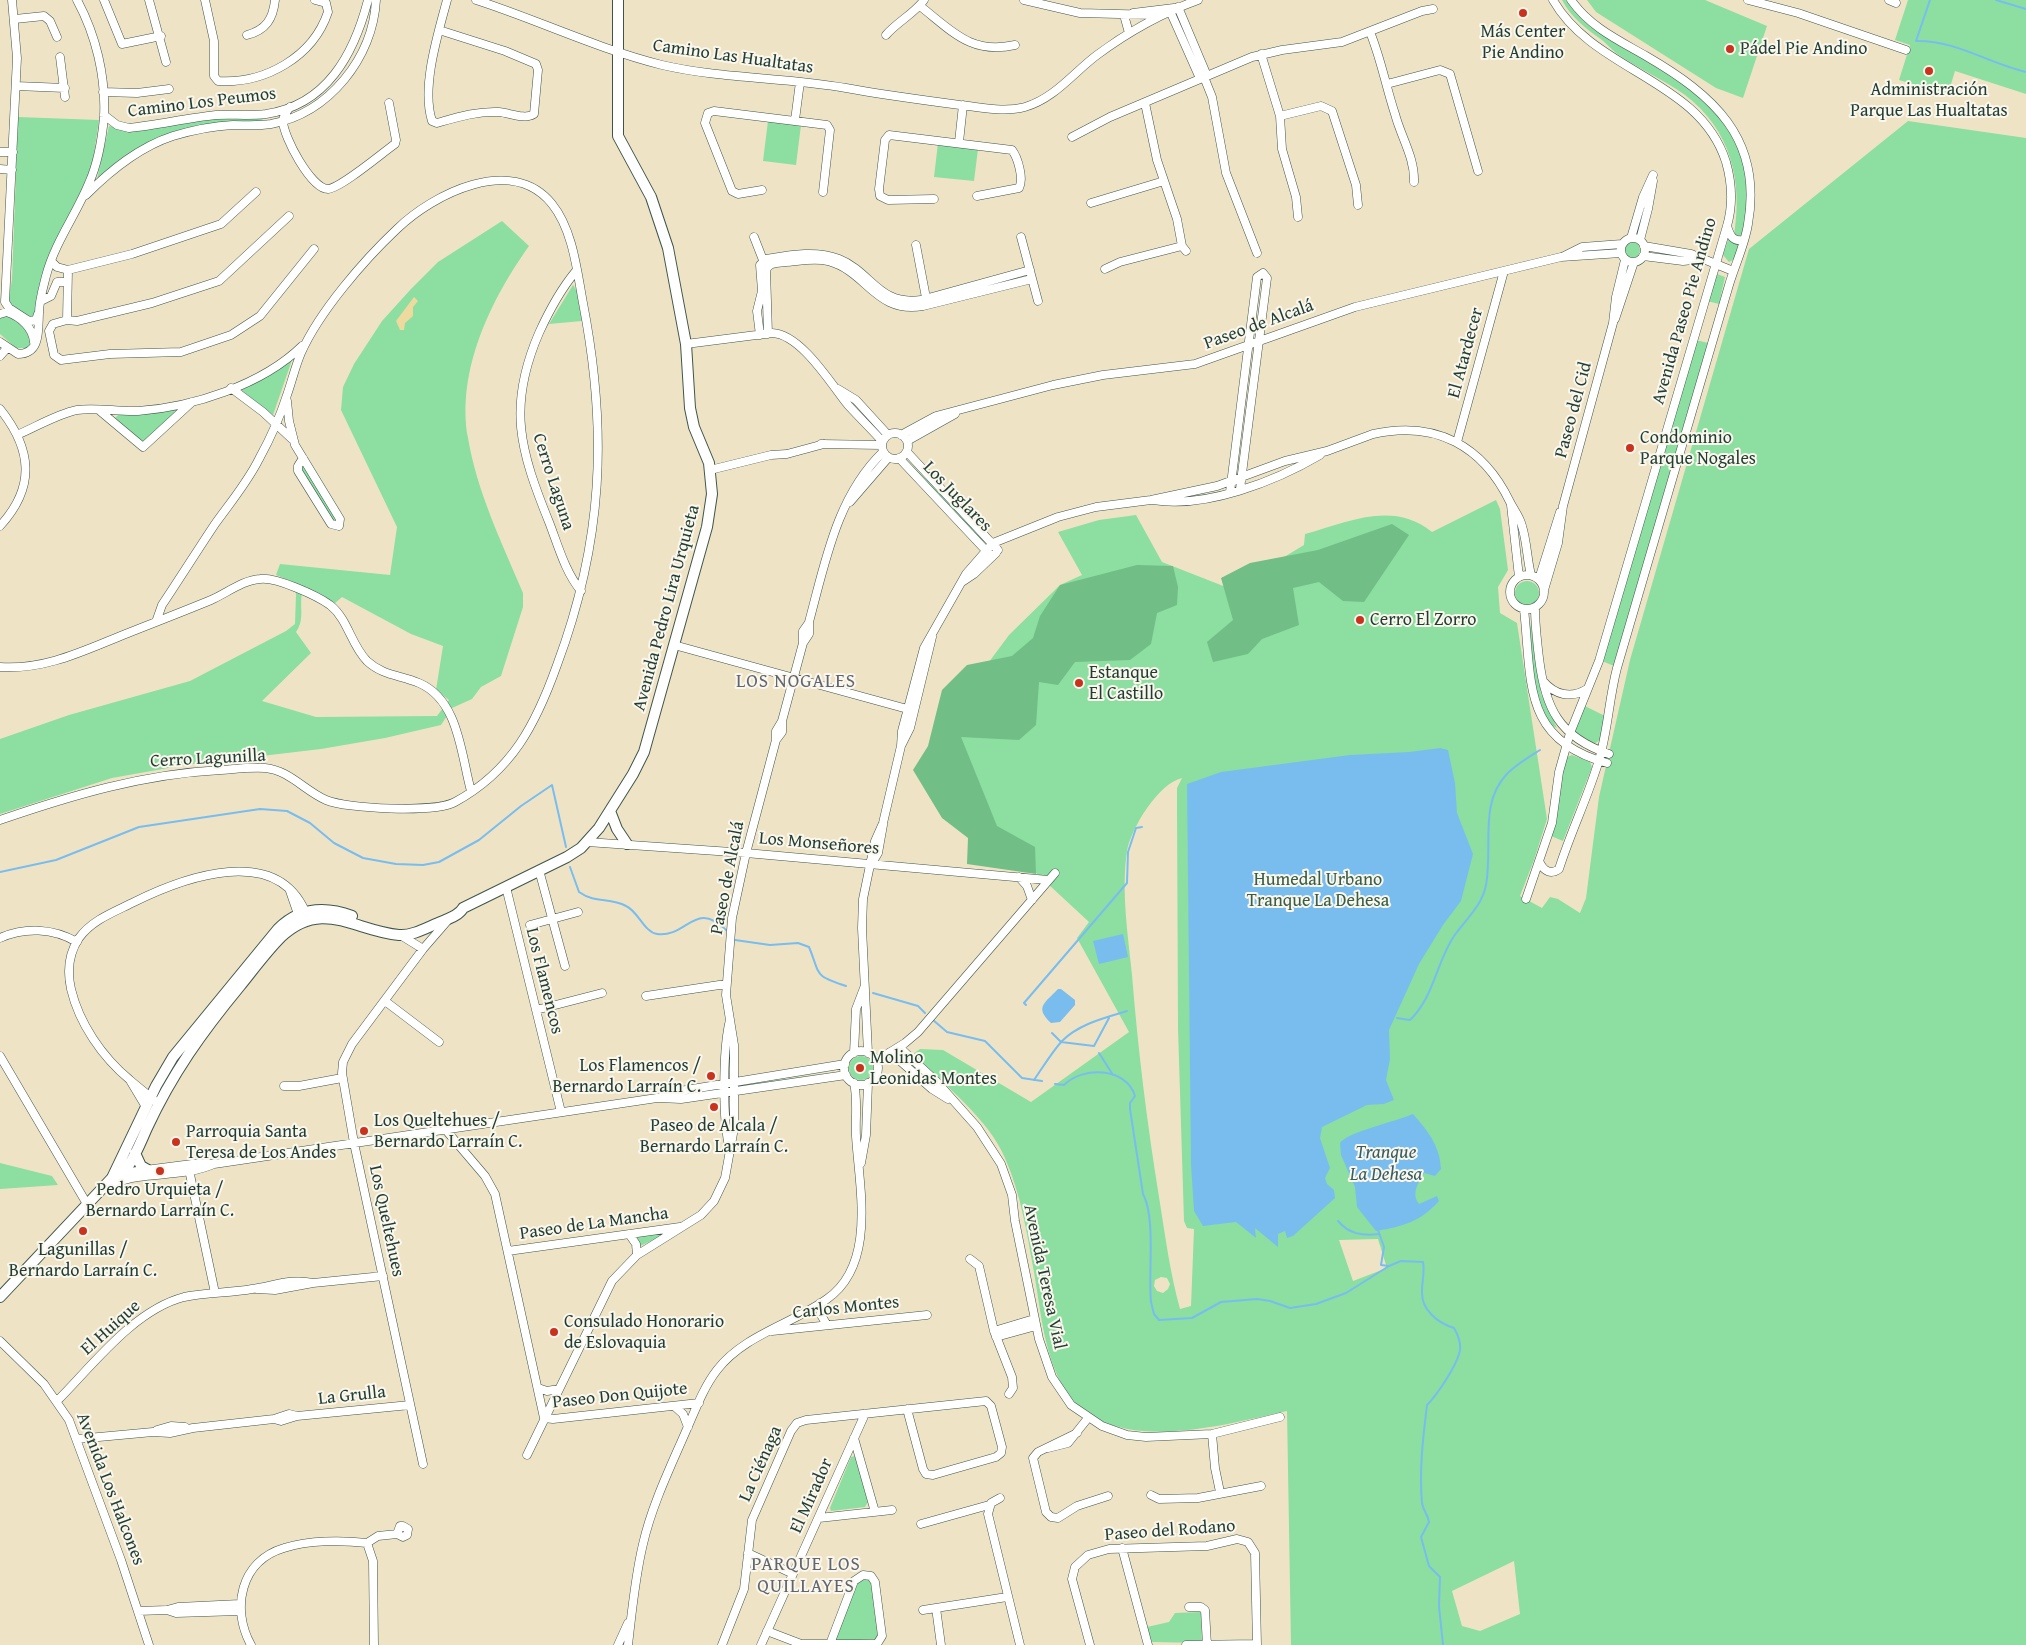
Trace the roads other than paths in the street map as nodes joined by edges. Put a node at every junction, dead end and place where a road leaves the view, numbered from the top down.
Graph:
1 (12, 0) edge
2 (77, 0) edge
3 (104, 0) edge
4 (149, 0) edge
5 (205, 0) edge
6 (274, 0) edge
7 (316, 0) edge
8 (368, 0) edge
9 (376, 0) edge
10 (446, 0) edge
11 (476, 0) edge
12 (618, 0) edge
13 (1024, 0) edge
14 (1198, 0) edge
15 (1553, 0) edge
16 (1571, 0) edge
17 (1748, 0) edge
18 (922, 3) edge
19 (1178, 8) junction
20 (1434, 9) dead end
21 (1170, 11) junction
22 (1124, 15) junction
23 (1162, 15) junction
24 (15, 19) junction
25 (439, 30) junction
26 (1370, 32) junction
27 (1129, 33) junction
28 (247, 34) dead end
29 (886, 34) dead end
30 (160, 36) junction
31 (57, 37) dead end
32 (1015, 45) dead end
33 (1906, 50) dead end
34 (619, 52) junction
35 (1198, 53) junction
36 (1261, 54) junction
37 (60, 57) dead end
38 (1190, 57) junction
39 (166, 62) dead end
40 (1204, 78) junction
41 (800, 82) junction
42 (1387, 84) junction
43 (16, 86) junction
44 (65, 88) junction
45 (170, 89) dead end
46 (103, 92) junction
47 (65, 97) dead end
48 (389, 103) dead end
49 (1145, 103) junction
50 (963, 105) junction
51 (290, 107) junction
52 (104, 115) junction
53 (1280, 116) junction
54 (795, 120) junction
55 (283, 121) junction
56 (1072, 137) dead end
57 (959, 142) junction
58 (0, 152) edge
59 (13, 152) junction
60 (0, 169) edge
61 (12, 170) junction
62 (1478, 171) dead end
63 (1164, 181) junction
64 (1414, 182) dead end
65 (762, 190) dead end
66 (256, 192) dead end
67 (823, 192) dead end
68 (977, 196) dead end
69 (82, 199) junction
70 (934, 199) dead end
71 (1091, 202) dead end
72 (1358, 205) dead end
73 (289, 216) dead end
74 (1298, 217) dead end
75 (1727, 226) junction
76 (754, 237) dead end
77 (1021, 237) dead end
78 (1631, 238) junction
79 (1744, 240) junction
80 (1642, 243) junction
81 (1622, 244) junction
82 (916, 245) dead end
83 (314, 249) dead end
84 (1256, 252) dead end
85 (1623, 256) junction
86 (1643, 256) junction
87 (1561, 257) junction
88 (1702, 259) junction
89 (763, 260) junction
90 (51, 261) junction
91 (1634, 262) junction
92 (1715, 264) junction
93 (1105, 269) dead end
94 (68, 270) junction
95 (1030, 270) junction
96 (1733, 270) junction
97 (576, 271) junction
98 (1504, 271) junction
99 (1032, 279) junction
100 (67, 282) junction
101 (5, 292) junction
102 (1038, 300) dead end
103 (41, 301) junction
104 (927, 302) junction
105 (0, 303) edge
106 (2, 313) edge
107 (39, 313) junction
108 (67, 320) junction
109 (1613, 323) junction
110 (764, 334) junction
111 (307, 341) junction
112 (0, 342) edge
113 (1258, 342) junction
114 (35, 344) junction
115 (686, 344) junction
116 (1247, 346) junction
117 (7, 348) junction
118 (0, 356) edge
119 (231, 388) junction
120 (838, 389) junction
121 (287, 396) junction
122 (195, 400) junction
123 (177, 404) junction
124 (0, 409) edge
125 (100, 411) junction
126 (177, 416) junction
127 (276, 424) junction
128 (888, 434) junction
129 (17, 435) junction
130 (904, 438) junction
131 (1235, 440) junction
132 (294, 441) junction
133 (1245, 441) junction
134 (1457, 442) junction
135 (884, 449) junction
136 (1327, 450) junction
137 (907, 452) junction
138 (302, 458) junction
139 (899, 458) junction
140 (710, 470) junction
141 (1240, 478) junction
142 (1230, 482) junction
143 (1240, 489) junction
144 (1230, 492) junction
145 (949, 497) junction
146 (1151, 500) junction
147 (942, 503) junction
148 (1511, 504) junction
149 (1563, 506) junction
150 (0, 526) edge
151 (997, 545) junction
152 (986, 549) junction
153 (992, 557) junction
154 (1531, 575) junction
155 (1519, 576) junction
156 (1539, 579) junction
157 (962, 582) junction
158 (581, 590) junction
159 (1544, 590) junction
160 (1535, 608) junction
161 (1524, 609) junction
162 (156, 622) junction
163 (674, 645) junction
164 (0, 667) edge
165 (793, 677) junction
166 (1542, 680) junction
167 (1587, 689) junction
168 (911, 709) junction
169 (1561, 724) junction
170 (1570, 732) junction
171 (1551, 733) junction
172 (1566, 746) junction
173 (1605, 752) junction
174 (1603, 762) junction
175 (470, 791) junction
176 (610, 811) junction
177 (0, 820) edge
178 (587, 842) junction
179 (627, 844) junction
180 (746, 852) junction
181 (1540, 863) junction
182 (871, 865) junction
183 (540, 870) junction
184 (1055, 873) dead end
185 (1019, 877) junction
186 (1048, 880) junction
187 (506, 887) junction
188 (1526, 899) dead end
189 (1032, 900) junction
190 (464, 908) junction
191 (578, 912) dead end
192 (303, 917) junction
193 (450, 918) junction
194 (553, 918) junction
195 (530, 925) dead end
196 (400, 935) junction
197 (0, 938) edge
198 (77, 942) junction
199 (423, 949) junction
200 (565, 966) dead end
201 (726, 984) junction
202 (864, 988) junction
203 (602, 992) dead end
204 (646, 996) dead end
205 (385, 1001) junction
206 (536, 1010) junction
207 (729, 1024) junction
208 (439, 1042) dead end
209 (899, 1047) junction
210 (890, 1052) junction
211 (854, 1053) junction
212 (868, 1053) junction
213 (0, 1056) edge
214 (876, 1061) junction
215 (845, 1064) junction
216 (782, 1075) junction
217 (846, 1075) junction
218 (342, 1078) junction
219 (130, 1080) junction
220 (734, 1082) junction
221 (726, 1083) junction
222 (854, 1083) junction
223 (868, 1083) junction
224 (784, 1084) junction
225 (284, 1086) dead end
226 (734, 1091) junction
227 (726, 1093) junction
228 (657, 1098) junction
229 (950, 1100) junction
230 (155, 1101) junction
231 (146, 1107) junction
232 (561, 1112) junction
233 (445, 1129) junction
234 (354, 1143) junction
235 (730, 1152) junction
236 (135, 1153) junction
237 (860, 1167) junction
238 (189, 1168) junction
239 (148, 1170) junction
240 (124, 1172) junction
241 (109, 1183) junction
242 (87, 1204) junction
243 (685, 1226) junction
244 (629, 1234) junction
245 (508, 1251) junction
246 (638, 1255) junction
247 (970, 1259) dead end
248 (382, 1276) junction
249 (214, 1293) junction
250 (0, 1297) edge
251 (820, 1303) junction
252 (927, 1315) dead end
253 (1035, 1322) junction
254 (827, 1326) junction
255 (768, 1332) junction
256 (995, 1334) junction
257 (0, 1341) edge
258 (538, 1388) junction
259 (559, 1388) junction
260 (1009, 1394) dead end
261 (58, 1400) junction
262 (699, 1403) junction
263 (410, 1405) junction
264 (674, 1406) junction
265 (907, 1409) junction
266 (865, 1414) junction
267 (1280, 1417) dead end
268 (544, 1418) junction
269 (1088, 1418) junction
270 (688, 1427) junction
271 (1212, 1434) junction
272 (854, 1438) junction
273 (77, 1439) junction
274 (527, 1455) dead end
275 (423, 1464) dead end
276 (1261, 1486) dead end
277 (1220, 1492) junction
278 (1151, 1494) dead end
279 (1108, 1496) dead end
280 (1000, 1498) dead end
281 (989, 1505) junction
282 (892, 1510) dead end
283 (875, 1512) junction
284 (819, 1518) junction
285 (921, 1524) dead end
286 (397, 1534) dead end
287 (368, 1543) junction
288 (1122, 1548) junction
289 (748, 1553) junction
290 (793, 1574) junction
291 (1007, 1596) junction
292 (240, 1607) junction
293 (1189, 1607) dead end
294 (936, 1608) junction
295 (923, 1610) dead end
296 (138, 1611) junction
297 (632, 1612) junction
298 (767, 1631) junction
299 (830, 1644) edge
300 (1257, 1644) edge
301 (149, 1645) edge
302 (251, 1645) edge
303 (374, 1645) edge
304 (618, 1645) edge
305 (628, 1645) edge
306 (722, 1645) edge
307 (761, 1645) edge
308 (941, 1645) edge
309 (1020, 1645) edge
310 (1090, 1645) edge
311 (1148, 1645) edge
312 (1186, 1645) edge
313 (1192, 1645) edge
314 (1206, 1645) edge

1 - 24 street
2 - 46 street
3 - 30 street
4 - 30 street
5 - 7 street
6 - 28 street
8 - 51 street, Camino Los Peumos
9 - 55 street, Camino Los Peumos
10 - 25 street
11 - 34 street, Camino Las Hualtatas
12 - 34 main road, Avenida Pedro Lira Urquieta
13 - 22 street
14 - 19 street, Camino Las Hualtatas
15 - 75 street, Avenida Paseo Pie Andino
16 - 79 street, Avenida Paseo Pie Andino
17 - 33 street
18 - 29 street
18 - 32 street
19 - 21 street, Camino Las Hualtatas
19 - 22 street
19 - 35 street
20 - 26 street
21 - 23 street, Camino Las Hualtatas
21 - 38 street
22 - 23 street
22 - 27 street
23 - 27 street, Camino Las Hualtatas
24 - 31 street
24 - 43 street
25 - 25 street
26 - 36 street
26 - 42 street
27 - 50 street, Camino Las Hualtatas
30 - 39 street
34 - 41 street, Camino Las Hualtatas
34 - 115 main road, Avenida Pedro Lira Urquieta
35 - 38 street
35 - 40 street
36 - 40 street
36 - 53 street
37 - 44 street
38 - 40 street
40 - 49 street
40 - 84 street
41 - 50 street, Camino Las Hualtatas
41 - 54 street
42 - 62 street
42 - 64 street
43 - 44 street
43 - 59 street
44 - 47 street
45 - 46 street
46 - 52 street
48 - 55 street
49 - 56 street
49 - 63 street
50 - 57 street
51 - 52 street, Camino Los Peumos
51 - 55 street
52 - 69 street
53 - 72 street
53 - 74 street
54 - 65 street
54 - 67 street
55 - 69 street, Camino Los Peumos
57 - 68 street
57 - 70 street
58 - 59 street
59 - 61 street
60 - 61 street
61 - 101 street
63 - 71 street
63 - 93 street
66 - 94 street
69 - 90 street
73 - 108 street
75 - 79 street
75 - 92 street, Avenida Paseo Pie Andino
76 - 89 street
77 - 95 street
78 - 80 street
78 - 80 street
78 - 81 street
79 - 96 street, Avenida Paseo Pie Andino
80 - 86 street
80 - 88 street
81 - 85 street
81 - 87 street, Paseo de Alcalá
82 - 104 street
83 - 108 street
85 - 87 street, Paseo de Alcalá
85 - 91 street
85 - 109 street, Paseo del Cid
86 - 88 street
86 - 91 street
87 - 98 street, Paseo de Alcalá
88 - 92 street
89 - 104 street
89 - 110 street
90 - 94 street
90 - 103 street
91 - 109 street, Paseo del Cid
92 - 96 street
92 - 167 street, Avenida Paseo Pie Andino
94 - 100 street
95 - 99 street
95 - 104 street
96 - 173 street, Avenida Paseo Pie Andino
97 - 111 street, Cerro Lagunilla
97 - 158 street, Cerro Lagunilla
97 - 158 street, Cerro Laguna
98 - 113 street, Paseo de Alcalá
98 - 134 street, El Atardecer
99 - 102 street
99 - 104 street
100 - 103 street
100 - 108 street
101 - 105 street
101 - 107 street
103 - 107 street
104 - 110 street
106 - 114 street
107 - 114 street
109 - 149 street, Paseo del Cid
110 - 115 street
110 - 120 street
111 - 119 street
111 - 121 street
112 - 117 street
113 - 116 street, Paseo de Alcalá
113 - 116 street
113 - 133 street
114 - 117 street
115 - 140 main road, Avenida Pedro Lira Urquieta
116 - 130 street, Paseo de Alcalá
116 - 131 street
117 - 118 street
119 - 122 street
119 - 127 street
120 - 128 street
120 - 135 street
121 - 127 street
121 - 132 street
122 - 123 street
122 - 126 street
123 - 125 street
123 - 126 street
124 - 129 street
125 - 126 street
125 - 129 street
127 - 132 street
127 - 162 street
128 - 130 street
128 - 135 street, Paseo de Alcalá
129 - 150 street
130 - 137 street
131 - 133 street
131 - 142 street
132 - 138 street
133 - 141 street
134 - 136 street
134 - 148 street
135 - 139 street
135 - 140 street
135 - 165 street, Paseo de Alcalá
136 - 141 street
136 - 143 street
137 - 139 street
137 - 145 street, Los Juglares
138 - 138 street
139 - 147 street, Los Juglares
140 - 163 main road, Avenida Pedro Lira Urquieta
141 - 142 street
141 - 143 street
142 - 144 street
142 - 146 street
143 - 144 street
144 - 146 street
145 - 147 street
145 - 151 street, Los Juglares
146 - 151 street
147 - 152 street, Los Juglares
148 - 154 street
148 - 155 street
149 - 156 street, Paseo del Cid
149 - 159 street, Paseo del Cid
151 - 152 street
151 - 153 street
152 - 153 street, Los Juglares
152 - 157 street
153 - 157 street
154 - 155 street
154 - 156 street
155 - 161 street
156 - 159 street
157 - 168 street
158 - 175 street, Cerro Lagunilla
159 - 160 street
160 - 161 street
160 - 166 street
161 - 171 street
162 - 164 street
162 - 175 street
163 - 165 street
163 - 176 main road, Avenida Pedro Lira Urquieta
165 - 168 street
165 - 180 street, Paseo de Alcalá
166 - 167 street
166 - 169 street
167 - 170 street, Avenida Paseo Pie Andino
168 - 182 street
169 - 170 street
169 - 171 street
170 - 172 street, Avenida Paseo Pie Andino
170 - 173 street
171 - 172 street
172 - 174 street
172 - 181 street, Avenida Paseo Pie Andino
173 - 174 street, Avenida Paseo Pie Andino
174 - 181 street, Avenida Paseo Pie Andino
175 - 177 street, Cerro Lagunilla
176 - 178 main road, Avenida Pedro Lira Urquieta
176 - 179 main road
178 - 179 street, Los Monseñores
178 - 183 main road, Avenida Pedro Lira Urquieta
179 - 180 street, Los Monseñores
180 - 182 street, Los Monseñores
180 - 201 street, Paseo de Alcalá
181 - 188 street, Avenida Paseo Pie Andino
182 - 185 street, Los Monseñores
182 - 202 street
183 - 187 main road, Avenida Pedro Lira Urquieta
183 - 194 street
184 - 186 street
185 - 186 street, Los Monseñores
185 - 189 street
186 - 189 street
187 - 190 main road, Avenida Pedro Lira Urquieta
187 - 206 street, Los Flamencos
189 - 209 street
190 - 192 main road, Avenida Pedro Lira Urquieta
190 - 193 main road, Avenida Pedro Lira Urquieta
191 - 194 street
192 - 196 main road, Avenida Pedro Lira Urquieta
192 - 198 street
192 - 230 main road, Avenida Pedro Lira Urquieta
193 - 196 main road, Avenida Pedro Lira Urquieta
193 - 199 street, Los Queltehues
194 - 195 street
194 - 200 street
196 - 199 street
197 - 198 street
198 - 219 street
199 - 205 street, Los Queltehues
201 - 204 street
201 - 207 street, Paseo de Alcalá
202 - 211 street
202 - 212 street
203 - 206 street
205 - 208 street
205 - 218 street, Los Queltehues
206 - 232 street, Los Flamencos
207 - 220 street, Paseo de Alcalá
207 - 221 street, Paseo de Alcalá
209 - 210 street
209 - 229 street, Avenida Teresa Vial
210 - 214 street
210 - 229 street, Avenida Teresa Vial
211 - 212 street
211 - 215 street
212 - 214 street
213 - 242 street
214 - 223 street
215 - 216 street
215 - 217 street
216 - 220 street
216 - 224 street
217 - 222 street
217 - 224 street
218 - 225 street
218 - 234 street, Los Queltehues
219 - 230 street
219 - 231 street
220 - 221 street
220 - 226 street, Paseo de Alcalá
221 - 227 street, Paseo de Alcalá
221 - 228 street
222 - 223 street
222 - 237 street
223 - 237 street
224 - 226 street
226 - 227 street
226 - 235 street, Paseo de Alcalá
227 - 228 street
227 - 235 street, Paseo de Alcalá
228 - 232 street
229 - 253 street, Avenida Teresa Vial
230 - 231 main road, Avenida Pedro Lira Urquieta
230 - 236 main road, Avenida Pedro Lira Urquieta
231 - 241 main road, Avenida Pedro Lira Urquieta
232 - 233 street
233 - 234 street
233 - 245 street
234 - 238 street
234 - 248 street, Los Queltehues
235 - 243 street, Paseo de Alcalá
236 - 239 main road
236 - 240 main road, Avenida Pedro Lira Urquieta
237 - 251 street
238 - 239 street
238 - 241 street
238 - 249 street
239 - 240 street
240 - 241 main road, Avenida Pedro Lira Urquieta
241 - 242 main road
242 - 250 main road
243 - 244 street, Paseo de La Mancha
243 - 246 street, Paseo de Alcalá
244 - 245 street, Paseo de La Mancha
244 - 246 street
245 - 258 street
246 - 259 street, Paseo de Alcalá
247 - 256 street
248 - 249 street, El Huique
248 - 263 street, Los Queltehues
249 - 261 street, El Huique
251 - 254 street
251 - 255 street
252 - 254 street, Carlos Montes
253 - 256 street
253 - 269 street, Avenida Teresa Vial
254 - 255 street, Carlos Montes
255 - 262 street
256 - 260 street
257 - 261 street, Avenida Los Halcones
258 - 259 street
258 - 268 street
259 - 268 street, Paseo de Alcalá
261 - 273 street, Avenida Los Halcones
262 - 264 street, Paseo Don Quijote
262 - 270 street
263 - 273 street, La Grulla
263 - 275 street, Los Queltehues
264 - 268 street, Paseo Don Quijote
264 - 270 street
265 - 265 street, La Ciénaga
265 - 266 street, La Ciénaga
266 - 272 street, El Mirador
266 - 289 street, La Ciénaga
267 - 271 street, Avenida Teresa Vial
268 - 274 street, Paseo de Alcalá
269 - 271 street, Avenida Teresa Vial
269 - 279 street
270 - 297 street
271 - 277 street
272 - 283 street
272 - 284 street, El Mirador
273 - 296 street, Avenida Los Halcones
276 - 277 street
277 - 278 street
280 - 281 street
281 - 285 street
281 - 291 street
282 - 283 street
283 - 284 street
284 - 290 street, El Mirador
286 - 287 street
287 - 292 street
287 - 303 street
288 - 300 street, Paseo del Rodano
288 - 310 street, Paseo del Rodano
288 - 311 street
289 - 290 street
289 - 306 street, La Ciénaga
290 - 298 street, El Mirador
291 - 294 street
291 - 309 street
292 - 296 street
292 - 302 street
293 - 314 street
294 - 295 street
294 - 308 street
296 - 301 street, Avenida Los Halcones
297 - 304 street
297 - 305 street
298 - 299 street
298 - 307 street, El Mirador
299 - 299 street
300 - 314 street
312 - 313 street
313 - 314 street

